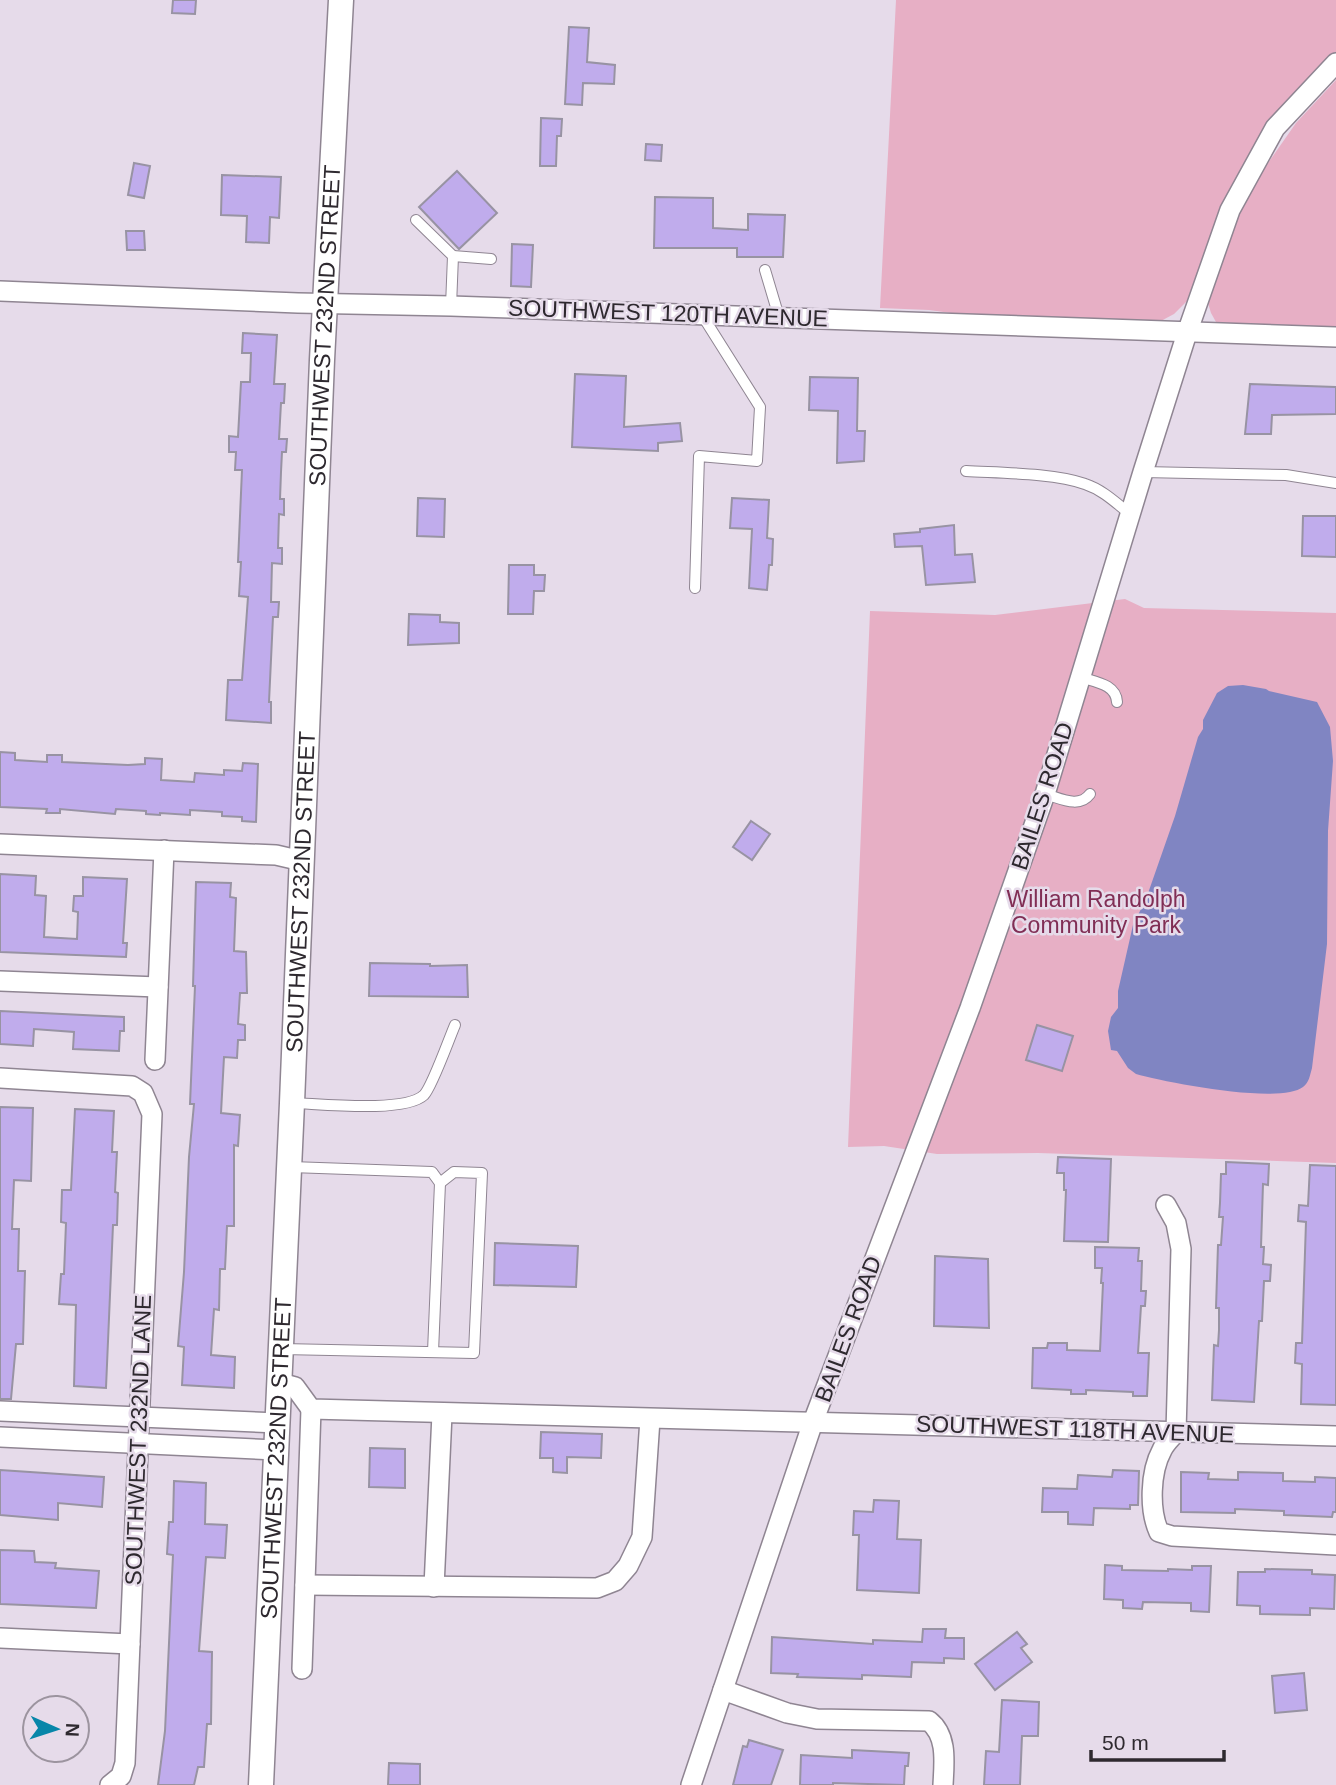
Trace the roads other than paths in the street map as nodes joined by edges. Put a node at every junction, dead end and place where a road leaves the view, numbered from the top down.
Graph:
1 (341, 0) edge
2 (1336, 63) edge
3 (416, 220) dead end
4 (453, 256) junction
5 (491, 259) dead end
6 (765, 270) dead end
7 (0, 291) edge
8 (326, 303) junction
9 (451, 306) junction
10 (702, 314) junction
11 (779, 317) junction
12 (1187, 333) junction
13 (1336, 337) edge
14 (966, 471) dead end
15 (1143, 472) junction
16 (1336, 483) edge
17 (1131, 515) junction
18 (695, 588) dead end
19 (1080, 677) junction
20 (1117, 702) dead end
21 (1045, 794) junction
22 (1090, 794) dead end
23 (0, 844) edge
24 (164, 850) junction
25 (302, 860) junction
26 (0, 981) edge
27 (158, 988) junction
28 (455, 1025) dead end
29 (155, 1060) dead end
30 (0, 1079) edge
31 (292, 1103) junction
32 (289, 1167) junction
33 (440, 1183) junction
34 (1166, 1205) dead end
35 (281, 1349) junction
36 (433, 1352) junction
37 (280, 1383) junction
38 (311, 1409) junction
39 (0, 1411) edge
40 (442, 1414) junction
41 (139, 1417) junction
42 (650, 1419) junction
43 (813, 1422) junction
44 (278, 1423) junction
45 (1176, 1432) junction
46 (1336, 1436) edge
47 (0, 1437) edge
48 (138, 1443) junction
49 (276, 1450) junction
50 (1336, 1545) edge
51 (305, 1586) junction
52 (434, 1587) junction
53 (0, 1638) edge
54 (130, 1644) junction
55 (302, 1669) dead end
56 (723, 1690) junction
57 (111, 1784) edge
58 (261, 1785) edge
59 (691, 1785) edge
60 (943, 1785) edge

1 - 8 street, SOUTHWEST 232ND STREET
2 - 12 street, BAILES ROAD
3 - 4 lane
4 - 5 lane
4 - 9 lane
6 - 11 lane
7 - 8 street, SOUTHWEST 120TH AVENUE
8 - 9 street, SOUTHWEST 120TH AVENUE
8 - 25 street, SOUTHWEST 232ND STREET
9 - 10 street, SOUTHWEST 120TH AVENUE
10 - 11 street, SOUTHWEST 120TH AVENUE
10 - 18 lane
11 - 12 street, SOUTHWEST 120TH AVENUE
12 - 13 street, SOUTHWEST 120TH AVENUE
12 - 15 street, BAILES ROAD
14 - 17 lane
15 - 16 lane
15 - 17 street, BAILES ROAD
17 - 19 street, BAILES ROAD
19 - 20 lane
19 - 21 street, BAILES ROAD
21 - 22 lane
21 - 43 street, BAILES ROAD
23 - 24 street
24 - 25 street
24 - 27 street
25 - 31 street, SOUTHWEST 232ND STREET
26 - 27 street
27 - 29 street
28 - 31 lane
30 - 41 street, SOUTHWEST 232ND LANE
31 - 32 street, SOUTHWEST 232ND STREET
32 - 33 lane
32 - 35 street, SOUTHWEST 232ND STREET
33 - 36 lane
33 - 36 lane
34 - 45 street
35 - 36 lane
35 - 37 street, SOUTHWEST 232ND STREET
37 - 38 street
37 - 44 street, SOUTHWEST 232ND STREET
38 - 40 street, SOUTHWEST 118TH AVENUE
38 - 51 street
39 - 41 street
40 - 42 street, SOUTHWEST 118TH AVENUE
40 - 52 street
41 - 44 street
41 - 48 street, SOUTHWEST 232ND LANE
42 - 43 street, SOUTHWEST 118TH AVENUE
42 - 52 street
43 - 45 street, SOUTHWEST 118TH AVENUE
43 - 56 street, BAILES ROAD
44 - 49 street, SOUTHWEST 232ND STREET
45 - 46 street, SOUTHWEST 118TH AVENUE
45 - 50 street
47 - 48 street
48 - 49 street
48 - 54 street, SOUTHWEST 232ND LANE
49 - 58 street, SOUTHWEST 232ND STREET
51 - 52 street
51 - 55 street
53 - 54 street
54 - 57 street, SOUTHWEST 232ND LANE
56 - 59 street, BAILES ROAD
56 - 60 street

